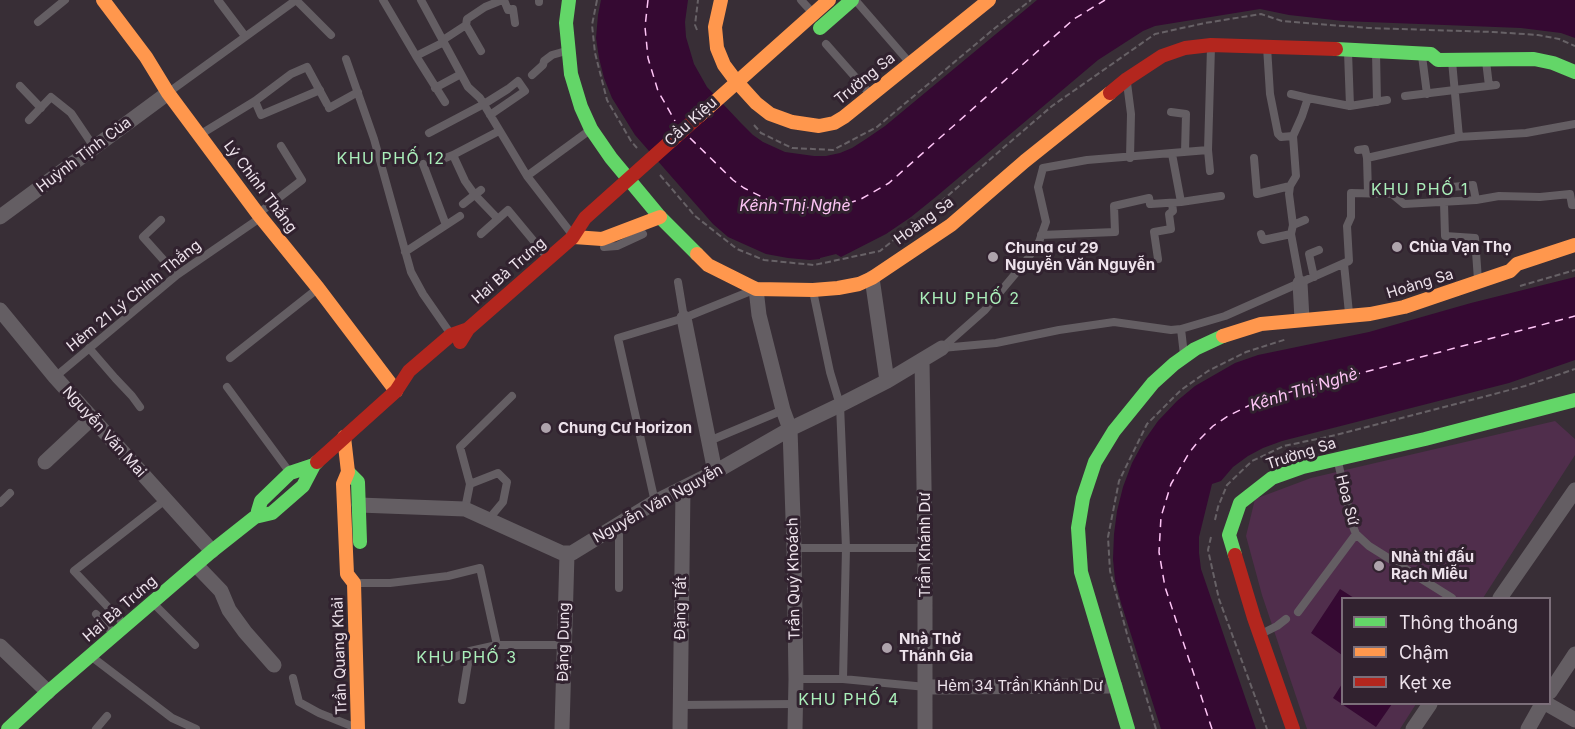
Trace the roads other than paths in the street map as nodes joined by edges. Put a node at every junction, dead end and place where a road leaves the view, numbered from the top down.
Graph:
1 (65, 0) edge
2 (103, 0) edge
3 (218, 0) edge
4 (296, 0) edge
5 (383, 0) edge
6 (421, 0) edge
7 (503, 0) edge
8 (569, 0) edge
9 (801, 0) edge
10 (829, 0) edge
11 (853, 0) edge
12 (989, 0) edge
13 (723, 1) edge
14 (483, 3) edge
15 (814, 14) junction
16 (38, 22) dead end
17 (515, 23) dead end
18 (466, 25) junction
19 (331, 35) dead end
20 (245, 36) junction
21 (809, 38) dead end
22 (444, 41) junction
23 (826, 44) dead end
24 (1211, 45) junction
25 (1267, 46) junction
26 (568, 50) junction
27 (1348, 50) junction
28 (482, 51) dead end
29 (1376, 51) junction
30 (1452, 53) junction
31 (1427, 54) junction
32 (416, 56) junction
33 (346, 59) dead end
34 (1486, 59) junction
35 (1575, 60) edge
36 (910, 63) junction
37 (1575, 72) edge
38 (461, 74) junction
39 (532, 75) dead end
40 (1126, 79) junction
41 (758, 84) dead end
42 (20, 86) dead end
43 (435, 88) junction
44 (320, 90) junction
45 (1455, 90) junction
46 (358, 92) junction
47 (168, 93) junction
48 (1291, 94) dead end
49 (1427, 94) junction
50 (871, 95) junction
51 (1405, 96) dead end
52 (1308, 98) junction
53 (740, 100) dead end
54 (1387, 100) dead end
55 (255, 101) junction
56 (482, 101) junction
57 (445, 102) dead end
58 (1377, 102) junction
59 (1350, 106) junction
60 (41, 108) junction
61 (1171, 112) dead end
62 (490, 115) junction
63 (29, 120) dead end
64 (1575, 124) edge
65 (591, 129) junction
66 (499, 131) junction
67 (429, 133) dead end
68 (200, 135) junction
69 (1293, 136) junction
70 (1459, 137) junction
71 (281, 146) dead end
72 (94, 147) junction
73 (1208, 150) junction
74 (1358, 150) dead end
75 (1039, 151) junction
76 (1185, 152) junction
77 (1172, 154) junction
78 (453, 155) junction
79 (1130, 158) junction
80 (1254, 158) dead end
81 (1367, 158) junction
82 (435, 162) dead end
83 (423, 164) dead end
84 (1043, 168) junction
85 (1210, 171) dead end
86 (527, 176) junction
87 (646, 184) dead end
88 (1290, 186) junction
89 (1452, 187) dead end
90 (478, 192) junction
91 (1368, 193) junction
92 (1221, 196) dead end
93 (629, 200) dead end
94 (1476, 200) junction
95 (1443, 202) junction
96 (1176, 203) junction
97 (463, 204) dead end
98 (1575, 205) edge
99 (259, 215) junction
100 (460, 216) dead end
101 (0, 217) edge
102 (585, 218) joint
103 (498, 219) junction
104 (161, 220) dead end
105 (1305, 220) dead end
106 (661, 222) junction
107 (446, 225) junction
108 (599, 227) dead end
109 (1292, 230) junction
110 (646, 232) dead end
111 (481, 234) dead end
112 (1261, 234) dead end
113 (1041, 235) junction
114 (575, 237) junction
115 (1575, 245) edge
116 (1319, 250) dead end
117 (405, 252) junction
118 (1575, 256) edge
119 (548, 258) junction
120 (1158, 259) dead end
121 (1546, 260) junction
122 (1344, 264) junction
123 (177, 275) junction
124 (872, 279) junction
125 (1307, 280) junction
126 (678, 282) dead end
127 (1478, 282) junction
128 (318, 288) junction
129 (756, 289) junction
130 (813, 290) junction
131 (0, 310) edge
132 (1349, 315) junction
133 (684, 318) junction
134 (1302, 319) junction
135 (468, 329) junction
136 (1181, 329) junction
137 (451, 335) junction
138 (90, 348) junction
139 (942, 348) junction
140 (1185, 356) junction
141 (230, 358) dead end
142 (922, 360) junction
143 (431, 370) dead end
144 (55, 377) junction
145 (887, 381) junction
146 (414, 386) dead end
147 (227, 387) dead end
148 (396, 391) junction
149 (512, 396) dead end
150 (1575, 400) edge
151 (840, 405) junction
152 (140, 407) dead end
153 (783, 410) junction
154 (92, 418) junction
155 (790, 429) junction
156 (344, 437) junction
157 (709, 441) junction
158 (1337, 458) junction
159 (45, 462) dead end
160 (314, 465) junction
161 (348, 472) junction
162 (715, 472) junction
163 (290, 473) junction
164 (470, 484) junction
165 (683, 488) junction
166 (1575, 490) edge
167 (10, 493) dead end
168 (165, 500) junction
169 (655, 502) junction
170 (0, 503) edge
171 (358, 505) junction
172 (465, 509) junction
173 (255, 517) junction
174 (488, 520) junction
175 (619, 525) junction
176 (1356, 534) junction
177 (795, 548) junction
178 (846, 548) junction
179 (926, 548) junction
180 (212, 551) junction
181 (360, 551) dead end
182 (567, 554) junction
183 (196, 565) junction
184 (357, 579) junction
185 (619, 588) dead end
186 (1450, 597) edge
187 (1501, 597) edge
188 (153, 602) junction
189 (1298, 612) dead end
190 (96, 614) dead end
191 (1286, 619) dead end
192 (120, 630) junction
193 (1260, 634) junction
194 (195, 645) dead end
195 (497, 645) junction
196 (563, 645) junction
197 (0, 646) edge
198 (470, 651) junction
199 (1575, 654) edge
200 (91, 656) junction
201 (442, 662) dead end
202 (274, 665) dead end
203 (293, 678) dead end
204 (796, 679) junction
205 (843, 679) junction
206 (1115, 686) junction
207 (926, 687) junction
208 (1551, 690) edge
209 (48, 692) junction
210 (462, 700) dead end
211 (795, 704) junction
212 (680, 705) junction
213 (1429, 705) edge
214 (1541, 705) edge
215 (1549, 705) edge
216 (107, 716) dead end
217 (1575, 720) edge
218 (8, 729) edge
219 (96, 729) edge
220 (196, 729) edge
221 (358, 729) edge
222 (562, 729) edge
223 (680, 729) edge
224 (795, 729) edge
225 (925, 729) edge
226 (1128, 729) edge
227 (1293, 729) edge
228 (1413, 729) edge
229 (1528, 729) edge

1 - 16 lane
2 - 47 street, Lý Chính Thắng
3 - 20 lane
4 - 19 lane
4 - 20 lane
5 - 32 lane
6 - 22 lane
7 - 14 lane
7 - 17 lane
8 - 26 street, Hoàng Sa
9 - 15 lane
10 - 15 street, Cầu Kiệu
11 - 21 street
11 - 36 lane
12 - 36 street, Trường Sa
13 - 50 street, Trường Sa
14 - 18 lane
15 - 102 street, Cầu Kiệu
18 - 22 lane
18 - 28 lane
20 - 47 lane
22 - 32 lane
22 - 38 lane
23 - 50 lane
24 - 25 street, Hoàng Sa
24 - 40 street, Hoàng Sa
24 - 73 lane
25 - 27 street, Hoàng Sa
25 - 69 lane
26 - 39 lane
26 - 65 street, Hoàng Sa
27 - 29 street, Hoàng Sa
27 - 59 lane
29 - 31 street, Hoàng Sa
29 - 58 lane
30 - 31 street, Hoàng Sa
30 - 34 street, Hoàng Sa
30 - 35 street, Hoàng Sa
30 - 45 lane
31 - 49 lane
32 - 43 lane
33 - 46 lane
34 - 37 street, Hoàng Sa
34 - 45 lane
36 - 50 street, Trường Sa
38 - 43 lane
38 - 56 lane
40 - 75 street, Hoàng Sa
40 - 79 lane
41 - 53 street, Cầu Kiệu
42 - 60 lane
43 - 57 lane
44 - 46 lane
44 - 55 lane
44 - 55 lane
45 - 49 lane
45 - 70 lane
46 - 117 lane
47 - 68 street, Lý Chính Thắng
47 - 72 street, Huỳnh Tịnh Của
48 - 52 lane
49 - 51 lane
52 - 59 lane
52 - 69 lane
54 - 58 lane
55 - 68 lane
56 - 62 lane
56 - 62 lane
56 - 67 lane
58 - 59 lane
60 - 63 lane
60 - 72 lane
61 - 76 lane
62 - 66 lane
64 - 70 lane
65 - 86 lane
65 - 106 street, Hoàng Sa
66 - 78 lane
66 - 86 lane
68 - 99 street, Lý Chính Thắng
69 - 88 lane
70 - 81 lane
71 - 99 lane, Hẻm 21 Lý Chính Thắng
72 - 101 street, Huỳnh Tịnh Của
73 - 76 lane
73 - 85 lane
74 - 81 lane
75 - 84 lane
75 - 124 street, Hoàng Sa
76 - 77 lane
77 - 79 lane
77 - 96 lane
78 - 82 lane
78 - 90 lane
79 - 84 lane
80 - 88 lane
81 - 91 lane
83 - 107 lane
84 - 113 lane
86 - 114 lane
87 - 93 street
88 - 109 lane
89 - 94 lane
90 - 97 lane
90 - 103 lane
91 - 95 lane
91 - 122 lane
92 - 96 lane
94 - 95 lane
94 - 98 lane
95 - 127 lane
96 - 113 lane
96 - 120 lane
99 - 123 lane, Hẻm 21 Lý Chính Thắng
99 - 128 street, Lý Chính Thắng
100 - 107 lane
102 - 114 street, Hai Bà Trưng
103 - 111 lane
103 - 119 lane
104 - 123 lane
105 - 109 lane
106 - 114 street
106 - 129 street, Hoàng Sa
107 - 117 lane
108 - 114 street, Hai Bà Trưng
109 - 112 lane
109 - 125 lane
110 - 114 lane
113 - 139 lane
114 - 119 street, Hai Bà Trưng
115 - 121 street, Hoàng Sa
116 - 125 lane
117 - 137 lane
118 - 121 street, Hoàng Sa
119 - 135 street, Hai Bà Trưng
121 - 127 street, Hoàng Sa
122 - 125 lane
122 - 132 lane
123 - 138 lane, Hẻm 21 Lý Chính Thắng
124 - 130 street, Hoàng Sa
124 - 145 street
125 - 134 street
125 - 136 lane
126 - 133 lane
127 - 132 street, Hoàng Sa
128 - 141 lane
128 - 148 street, Lý Chính Thắng
129 - 130 street, Hoàng Sa
129 - 133 lane
129 - 153 street, Trần Quý Khoách
130 - 151 lane
131 - 144 street, Nguyễn Văn Mai
132 - 134 street, Hoàng Sa
133 - 157 street
133 - 169 lane
134 - 140 street, Hoàng Sa
135 - 137 street, Hai Bà Trưng
135 - 143 street, Hai Bà Trưng
136 - 139 lane
136 - 140 lane
137 - 148 street, Hai Bà Trưng
138 - 144 lane, Hẻm 21 Lý Chính Thắng
138 - 152 lane
139 - 142 street, Nguyễn Văn Nguyễn
140 - 206 street, Hoàng Sa
142 - 145 street, Nguyễn Văn Nguyễn
142 - 179 street, Trần Khánh Dư
144 - 154 street, Nguyễn Văn Mai
145 - 151 street, Nguyễn Văn Nguyễn
146 - 148 street, Hai Bà Trưng
147 - 163 lane
148 - 156 street, Hai Bà Trưng
149 - 164 lane
150 - 158 street, Trường Sa
151 - 155 street, Nguyễn Văn Nguyễn
151 - 178 lane
153 - 155 street, Trần Quý Khoách
153 - 157 lane
154 - 159 street
154 - 168 street, Nguyễn Văn Mai
155 - 162 street, Nguyễn Văn Nguyễn
155 - 177 street, Trần Quý Khoách
156 - 160 street, Hai Bà Trưng
156 - 161 street, Trần Quang Khải
157 - 162 street
158 - 176 lane, Hoa Sứ
158 - 193 street, Trường Sa
160 - 163 street, Hai Bà Trưng
160 - 173 street, Hai Bà Trưng
161 - 171 street, Trần Quang Khải
161 - 184 street, Trần Quang Khải
162 - 165 street, Nguyễn Văn Nguyễn
163 - 173 street, Hai Bà Trưng
164 - 172 lane
164 - 174 lane
165 - 169 street, Nguyễn Văn Nguyễn
165 - 212 street, Ðặng Tất
166 - 187 street
167 - 170 lane
168 - 180 street, Nguyễn Văn Mai
168 - 192 lane
169 - 175 street, Nguyễn Văn Nguyễn
171 - 172 street
171 - 181 street, Trần Quang Khải
172 - 174 street
173 - 180 street, Hai Bà Trưng
174 - 182 street
175 - 182 street, Nguyễn Văn Nguyễn
175 - 185 lane
176 - 186 lane, Hoa Sứ
176 - 189 lane
177 - 178 lane
177 - 204 street, Trần Quý Khoách
178 - 179 lane
178 - 205 lane
179 - 207 street, Trần Khánh Dư
180 - 183 street, Hai Bà Trưng
182 - 196 street, Đặng Dung
183 - 188 street, Hai Bà Trưng
183 - 202 street
184 - 195 lane
184 - 221 street, Trần Quang Khải
188 - 192 street, Hai Bà Trưng
188 - 194 lane
190 - 192 lane
191 - 193 lane
192 - 200 street, Hai Bà Trưng
193 - 227 street, Trường Sa
195 - 196 lane
195 - 198 lane
196 - 222 street, Đặng Dung
197 - 209 street
198 - 201 lane
198 - 210 lane
199 - 208 street
200 - 209 street, Hai Bà Trưng
200 - 220 lane
203 - 221 lane
204 - 205 lane
204 - 211 street, Trần Quý Khoách
205 - 207 lane
206 - 207 street, Hẻm 34 Trần Khánh Dư
206 - 226 street, Hoàng Sa
207 - 225 street, Trần Khánh Dư
209 - 218 street, Hai Bà Trưng
211 - 212 lane
211 - 224 street, Trần Quý Khoách
212 - 223 street, Ðặng Tất
213 - 228 street
214 - 229 street
215 - 217 street
216 - 219 lane

